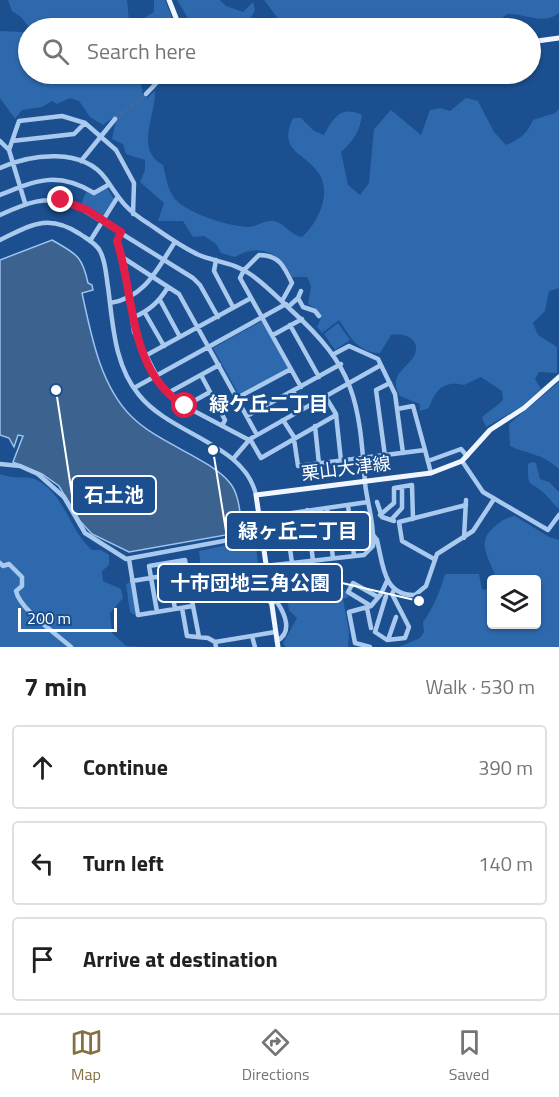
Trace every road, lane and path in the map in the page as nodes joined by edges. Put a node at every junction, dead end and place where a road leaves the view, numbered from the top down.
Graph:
1 (169, 0) edge
2 (176, 18) edge
3 (559, 38) edge
4 (541, 41) edge
5 (156, 84) edge
6 (146, 94) tunnel mouth
7 (116, 119) tunnel mouth
8 (85, 123) junction
9 (100, 135) junction
10 (0, 141) edge
11 (12, 141) junction
12 (9, 150) junction
13 (81, 161) junction
14 (13, 162) junction
15 (0, 168) edge
16 (108, 185) junction
17 (20, 187) junction
18 (0, 195) edge
19 (117, 198) junction
20 (25, 203) junction
21 (133, 214) junction
22 (0, 215) edge
23 (102, 220) junction
24 (121, 232) junction
25 (0, 240) edge
26 (90, 241) junction
27 (175, 242) junction
28 (124, 259) junction
29 (163, 260) junction
30 (216, 260) junction
31 (244, 270) junction
32 (152, 277) junction
33 (168, 287) junction
34 (301, 291) dead end
35 (298, 297) junction
36 (129, 298) junction
37 (251, 298) junction
38 (160, 300) junction
39 (110, 303) junction
40 (285, 304) junction
41 (233, 307) junction
42 (145, 313) junction
43 (319, 316) dead end
44 (218, 317) junction
45 (263, 317) junction
46 (132, 318) junction
47 (302, 319) junction
48 (290, 325) junction
49 (198, 327) junction
50 (273, 335) junction
51 (180, 337) junction
52 (164, 346) junction
53 (209, 347) junction
54 (334, 354) junction
55 (145, 356) junction
56 (340, 364) junction
57 (219, 365) junction
58 (381, 365) junction
59 (291, 369) junction
60 (156, 375) junction
61 (201, 375) junction
62 (319, 377) junction
63 (559, 377) edge
64 (349, 383) junction
65 (390, 383) junction
66 (301, 387) junction
67 (134, 388) junction
68 (293, 391) junction
69 (210, 392) junction
70 (168, 393) junction
71 (326, 396) junction
72 (237, 399) junction
73 (185, 406) junction
74 (303, 409) junction
75 (397, 409) junction
76 (336, 415) junction
77 (247, 416) junction
78 (283, 420) junction
79 (222, 426) junction
80 (315, 426) junction
81 (257, 435) junction
82 (294, 438) junction
83 (250, 439) junction
84 (425, 450) junction
85 (403, 453) junction
86 (385, 456) junction
87 (467, 456) junction
88 (363, 458) junction
89 (233, 459) junction
90 (428, 460) junction
91 (341, 461) junction
92 (462, 461) junction
93 (320, 464) junction
94 (0, 465) edge
95 (431, 473) junction
96 (365, 481) junction
97 (402, 487) junction
98 (256, 495) junction
99 (494, 499) junction
100 (368, 502) junction
101 (377, 502) dead end
102 (394, 503) junction
103 (348, 505) junction
104 (327, 508) junction
105 (402, 508) junction
106 (307, 510) junction
107 (411, 510) junction
108 (380, 515) junction
109 (559, 515) edge
110 (413, 519) junction
111 (391, 520) junction
112 (399, 522) junction
113 (261, 534) junction
114 (373, 535) junction
115 (464, 538) junction
116 (354, 556) junction
117 (333, 558) junction
118 (129, 559) junction
119 (434, 559) junction
120 (313, 561) junction
121 (306, 562) junction
122 (0, 563) edge
123 (292, 564) junction
124 (265, 566) junction
125 (187, 572) junction
126 (169, 575) junction
127 (151, 578) junction
128 (132, 581) junction
129 (387, 581) junction
130 (394, 590) junction
131 (386, 596) dead end
132 (378, 597) junction
133 (273, 602) junction
134 (193, 606) junction
135 (369, 607) junction
136 (182, 608) junction
137 (175, 609) junction
138 (156, 612) junction
139 (396, 617) dead end
140 (370, 628) dead end
141 (275, 632) junction
142 (252, 636) junction
143 (199, 637) junction
144 (234, 639) junction
145 (388, 640) junction
146 (278, 644) edge
147 (216, 645) edge
148 (361, 646) edge
149 (71, 647) edge
150 (236, 647) edge
151 (255, 647) edge
152 (370, 647) edge

1 - 2 main road
3 - 4 main road
5 - 6 street
7 - 9 street
8 - 9 street
8 - 11 street
8 - 11 street
9 - 13 street
9 - 21 street
10 - 12 street
11 - 12 street
12 - 14 street
13 - 14 street
13 - 16 street
14 - 15 street
14 - 17 street
16 - 17 street
16 - 19 street
17 - 18 street
17 - 20 street
19 - 21 street
19 - 23 street
20 - 22 street
20 - 23 street
21 - 27 street
23 - 24 street
23 - 26 street
24 - 28 street
24 - 29 street
25 - 26 street
26 - 39 street
27 - 29 street
27 - 30 street
28 - 32 street
28 - 36 street
29 - 32 street
29 - 44 street
30 - 31 street
30 - 41 street
31 - 37 street
31 - 40 street
31 - 40 street
32 - 33 street
32 - 36 street
33 - 38 street
33 - 49 street
34 - 35 street
35 - 40 street
35 - 43 street
36 - 39 street
36 - 46 street
37 - 41 street
37 - 45 street
38 - 42 street
38 - 51 street
39 - 67 street
40 - 45 street
40 - 47 street
41 - 44 street
42 - 46 street
42 - 52 street
44 - 49 street
45 - 50 street
45 - 53 street
46 - 55 street
47 - 48 street
47 - 54 street
48 - 50 street
48 - 62 street
49 - 51 street
49 - 53 street
50 - 59 street
51 - 52 street
52 - 55 street
53 - 57 street
53 - 60 street
54 - 56 street
54 - 58 street
55 - 60 street
56 - 62 street
56 - 64 street
57 - 61 street
57 - 72 street
58 - 64 street
58 - 65 street
59 - 66 street
59 - 72 street
60 - 67 street
60 - 70 street
61 - 69 street
61 - 70 street
62 - 66 street
63 - 87 main road, 栗山大津線
64 - 71 street
64 - 88 street
65 - 75 street
65 - 86 street
66 - 68 street
67 - 89 street
68 - 74 street
68 - 77 street
69 - 73 street
69 - 79 street
70 - 73 street
71 - 74 street
71 - 76 street
72 - 77 street
73 - 79 street
74 - 78 street
75 - 84 street
75 - 85 street
76 - 80 street
76 - 91 street
77 - 81 street
78 - 81 street
78 - 82 street
79 - 83 street
80 - 82 street
80 - 93 street
81 - 83 street
82 - 83 street
82 - 93 street
83 - 89 street
84 - 85 street
84 - 90 street
85 - 86 street
86 - 88 street
87 - 90 street
87 - 92 main road, 栗山大津線
88 - 91 street
88 - 96 street
89 - 98 street
90 - 95 street
91 - 93 street
92 - 95 main road, 栗山大津線
92 - 99 street
94 - 118 street
95 - 96 main road, 栗山大津線
96 - 98 main road, 栗山大津線
96 - 100 street
97 - 102 street
97 - 105 street
97 - 107 street
98 - 113 main road
99 - 109 street
99 - 115 street
100 - 103 street
100 - 114 street
101 - 108 street
102 - 105 street
102 - 108 street
103 - 104 street
103 - 116 street
104 - 106 street
104 - 117 street
105 - 107 street
105 - 111 street
106 - 120 street
106 - 123 street
107 - 110 street
108 - 111 street
110 - 112 street
110 - 115 street
111 - 112 street
112 - 119 street
113 - 118 street
113 - 124 main road
114 - 116 street
114 - 129 street
115 - 119 street
116 - 117 street
117 - 120 street
118 - 128 street
119 - 130 street
120 - 121 street
121 - 123 street
121 - 133 street
122 - 149 street
123 - 124 street
124 - 133 main road
125 - 126 street
125 - 127 street
125 - 134 street
126 - 127 street
126 - 137 street
127 - 128 street
127 - 138 street
128 - 138 street
129 - 130 street
129 - 132 street
130 - 145 street
131 - 145 street
132 - 135 street
132 - 135 street
133 - 141 main road
133 - 146 street
134 - 136 street
134 - 143 street
135 - 140 street
135 - 148 street
136 - 137 street
136 - 143 street
137 - 138 street
139 - 145 street
141 - 142 street
141 - 146 main road
142 - 144 street
142 - 151 street
143 - 147 street
144 - 147 street
144 - 150 street
148 - 152 street

